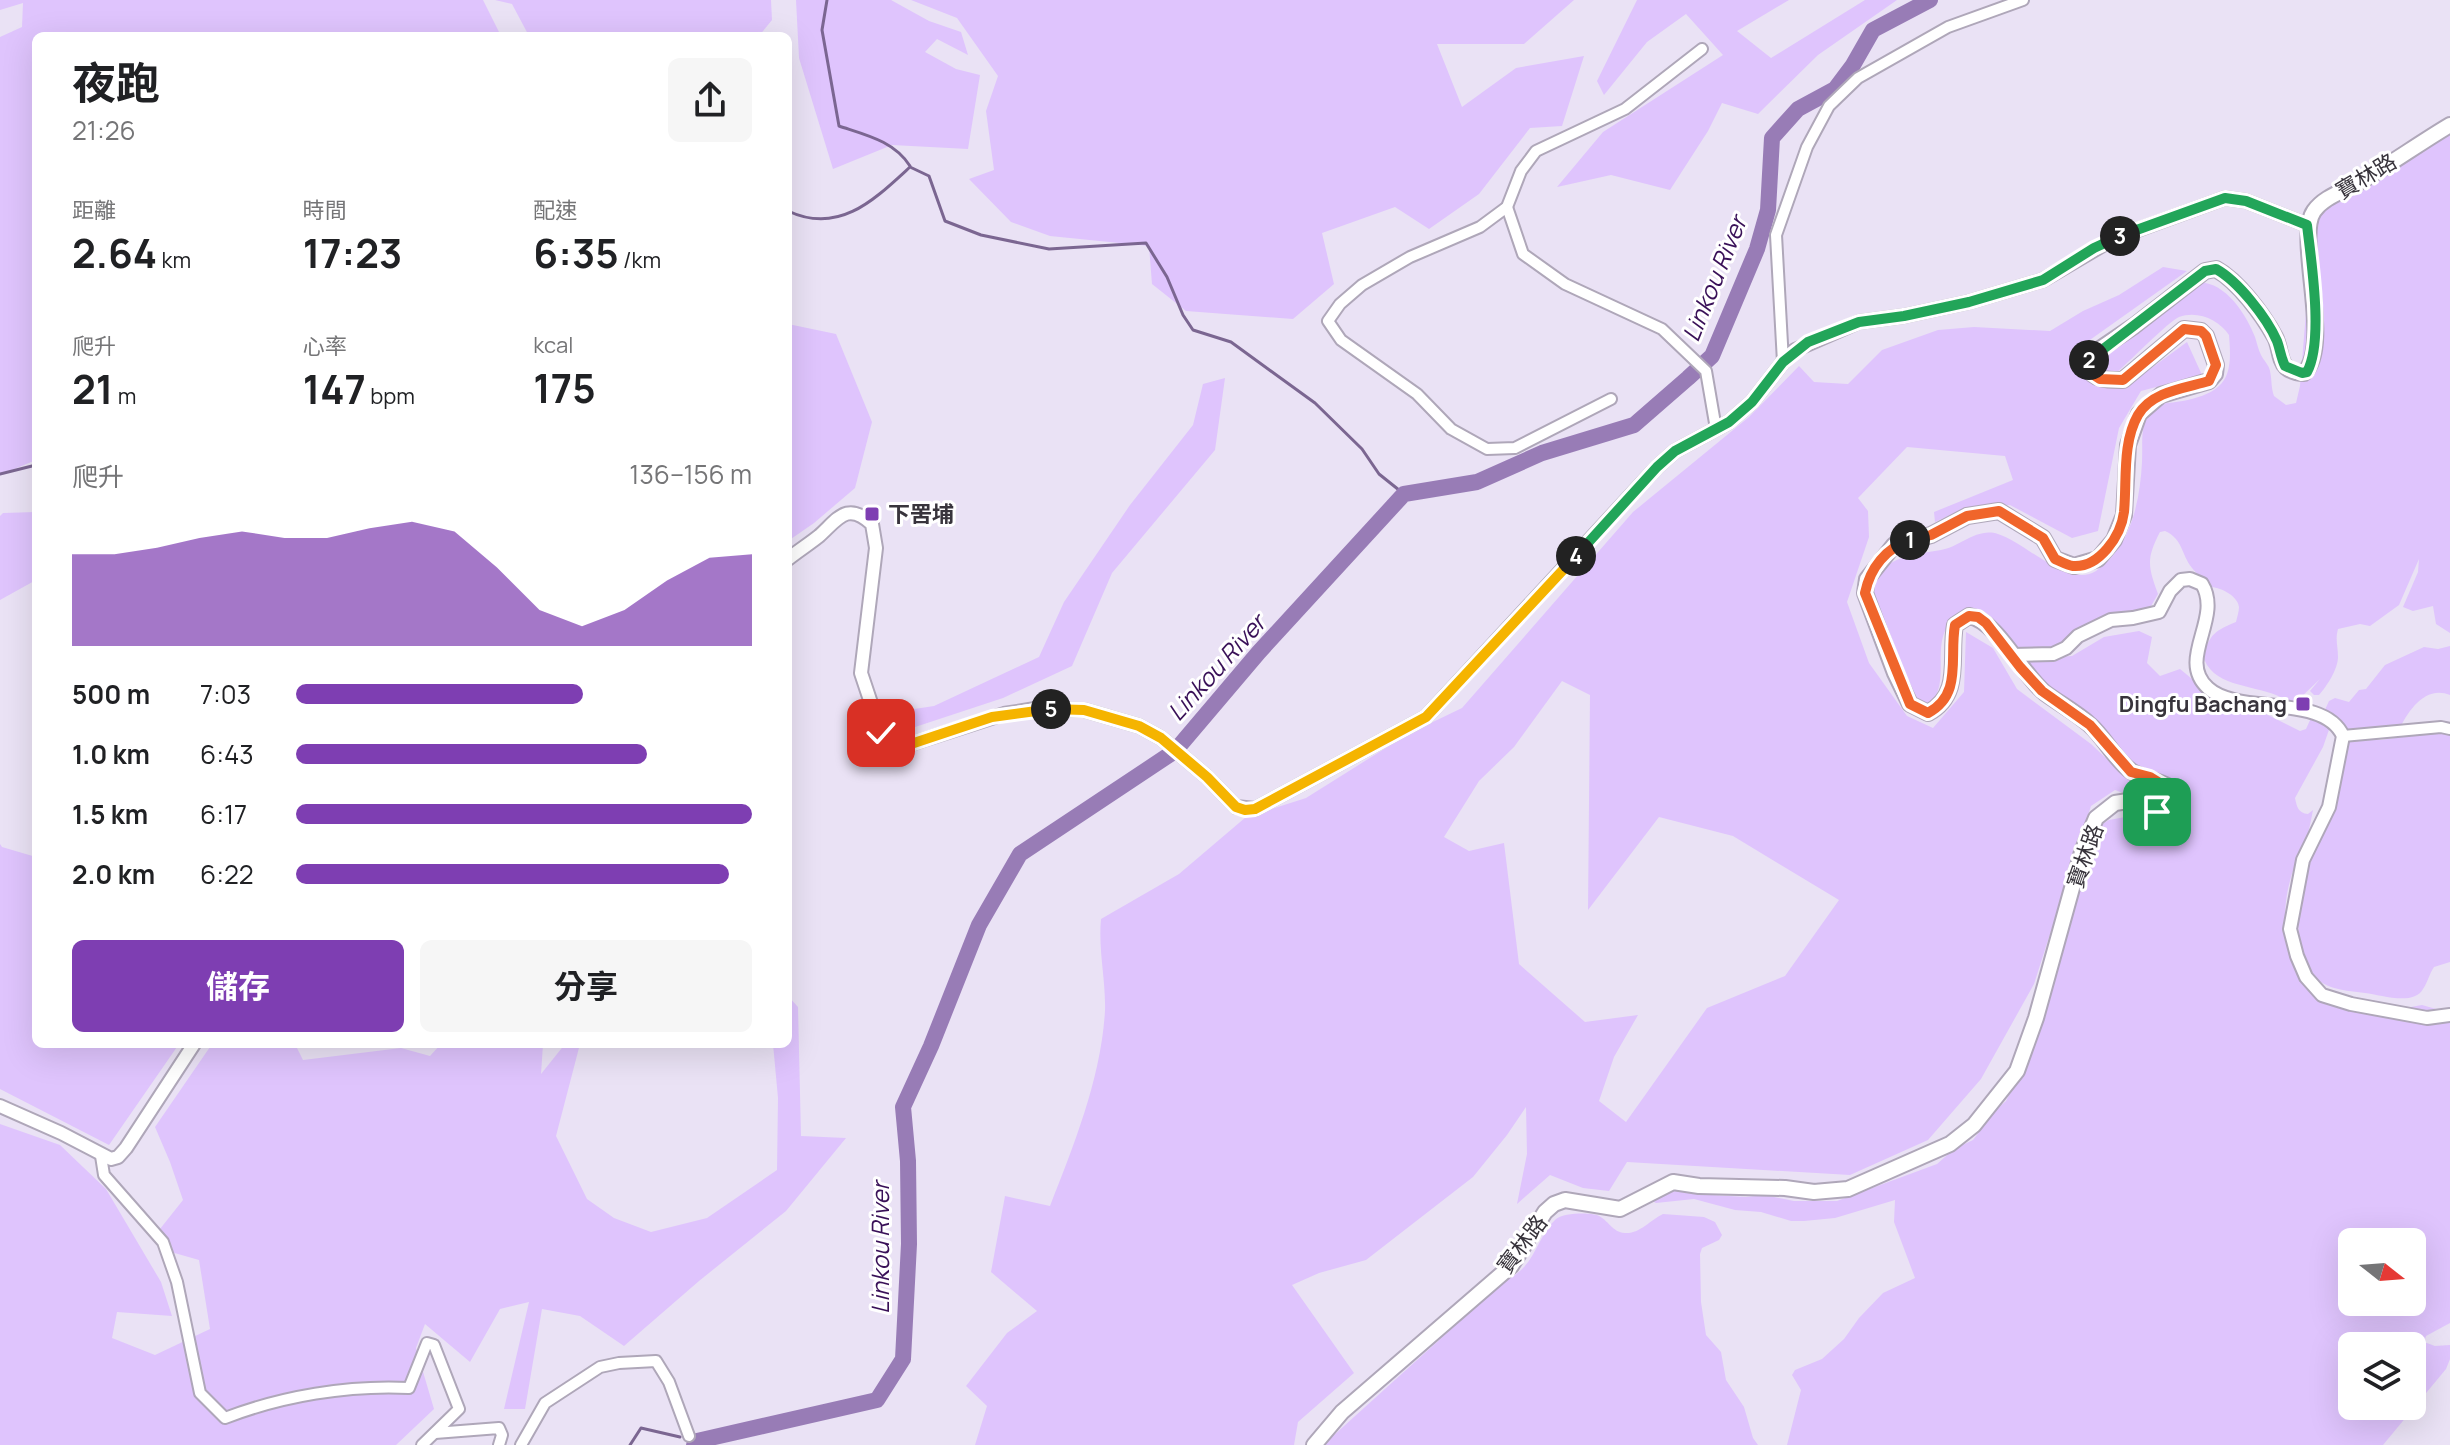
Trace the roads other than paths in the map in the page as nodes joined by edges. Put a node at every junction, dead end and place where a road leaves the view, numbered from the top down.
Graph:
1 (2023, 0) edge
2 (1702, 49) dead end
3 (2450, 125) edge
4 (1507, 207) junction
5 (2307, 225) junction
6 (1783, 362) junction
7 (1611, 399) dead end
8 (1716, 429) junction
9 (792, 556) edge
10 (2012, 655) junction
11 (2450, 729) edge
12 (2343, 736) junction
13 (2450, 1015) edge
14 (191, 1048) edge
15 (0, 1106) edge
16 (101, 1156) junction
17 (435, 1433) junction
18 (689, 1436) dead end
19 (422, 1445) edge
20 (499, 1445) edge
21 (521, 1445) edge
22 (1314, 1445) edge

1 - 6 street
2 - 4 street
3 - 5 main road, 寶林路
4 - 7 street
4 - 8 street
5 - 6 street
5 - 10 main road, 寶林路
6 - 8 street
8 - 9 street
10 - 12 street
10 - 22 main road, 寶林路
11 - 12 street
12 - 13 street
14 - 16 street
15 - 16 street
16 - 17 street
17 - 19 street
17 - 20 street
18 - 21 street

